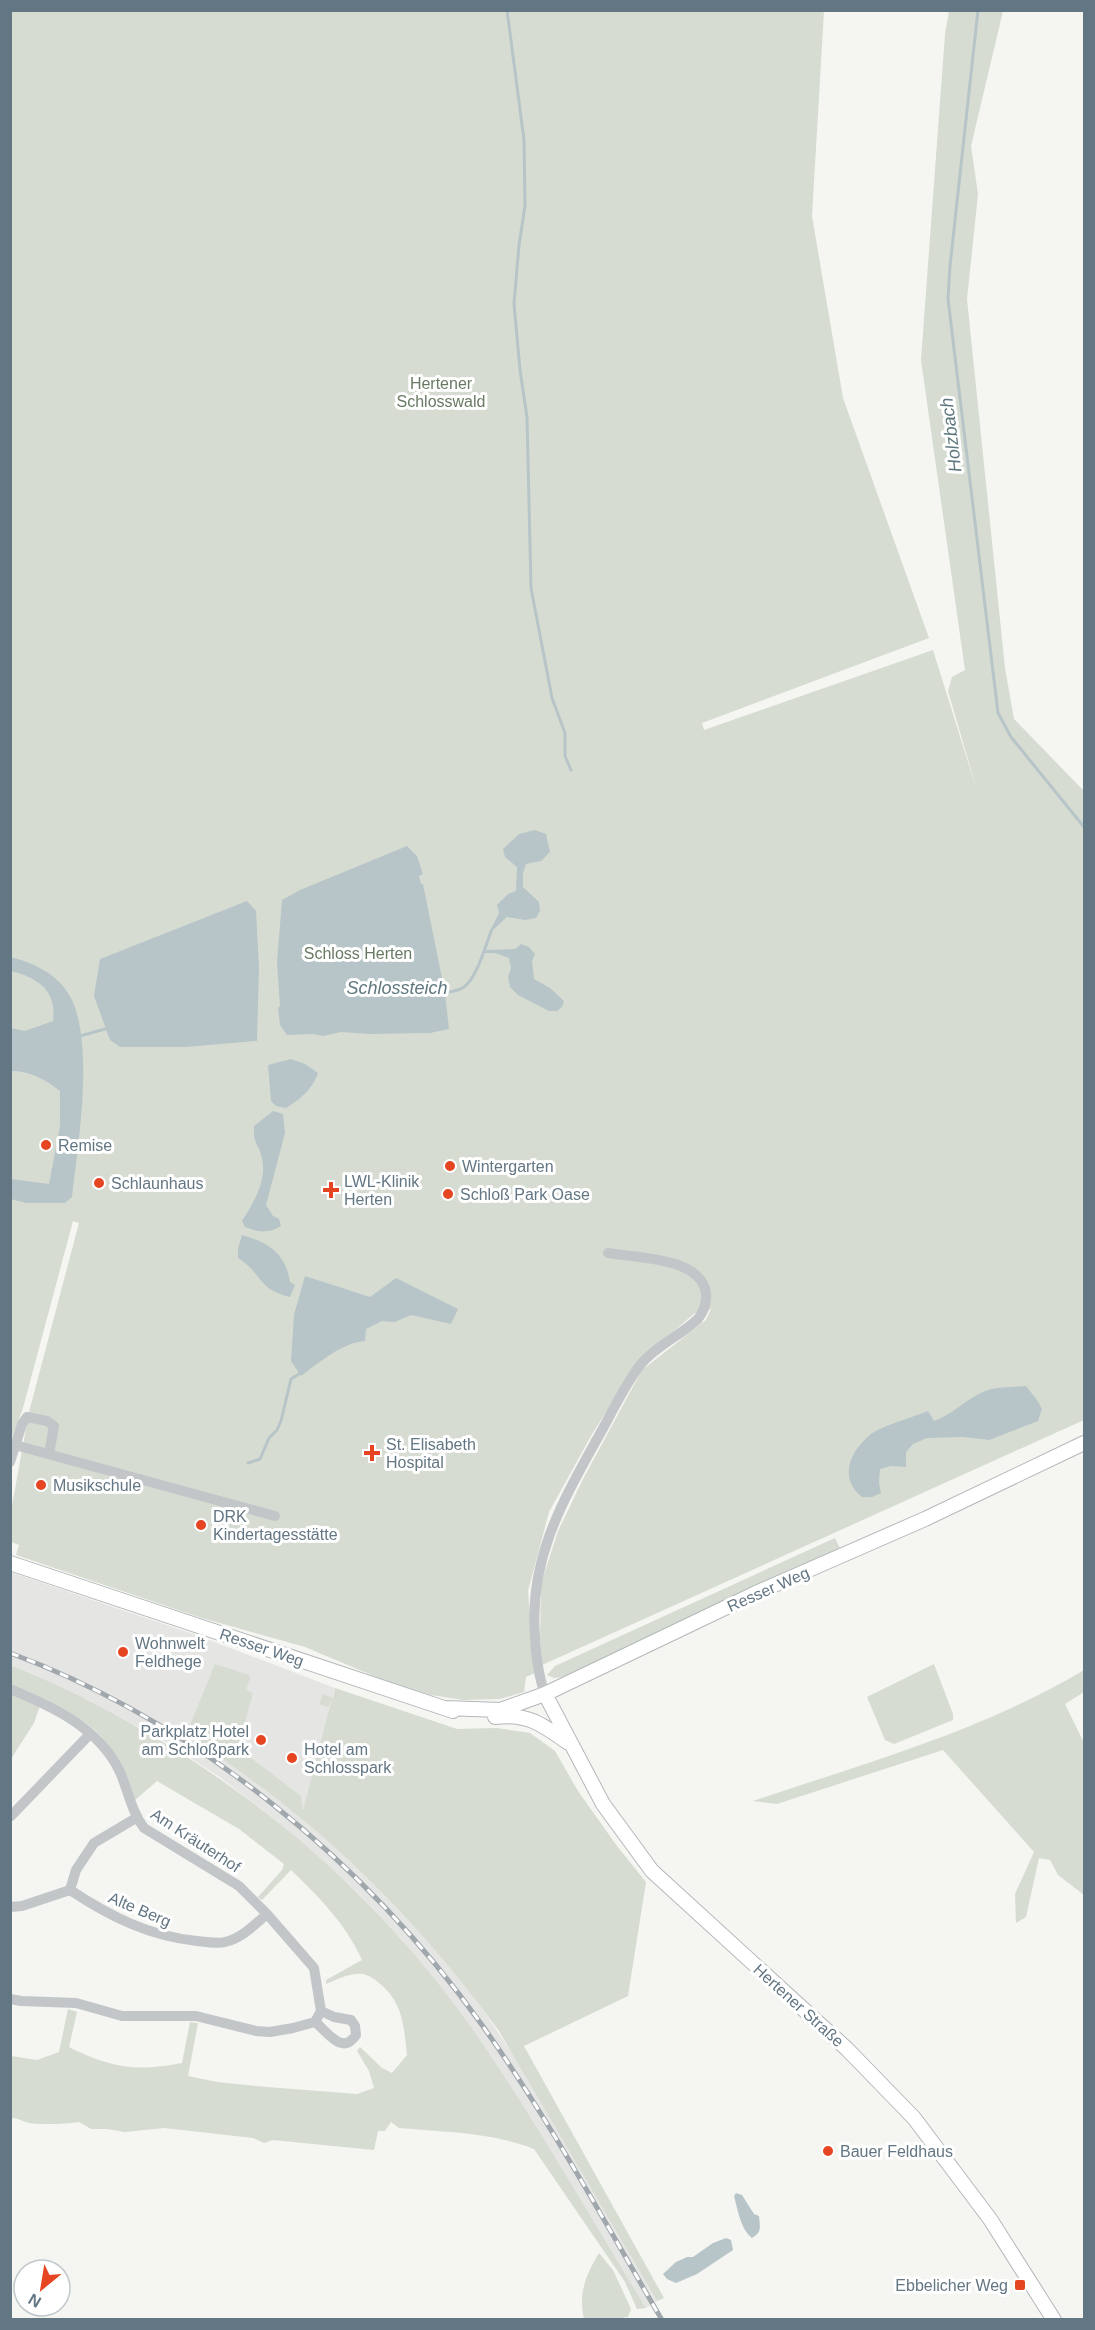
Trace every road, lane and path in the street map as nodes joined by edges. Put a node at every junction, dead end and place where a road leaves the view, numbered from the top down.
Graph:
1 (608, 1253) dead end
2 (1084, 1443) edge
3 (15, 1445) junction
4 (49, 1454) junction
5 (10, 1462) edge
6 (275, 1516) dead end
7 (10, 1563) edge
8 (10, 1689) edge
9 (545, 1694) junction
10 (446, 1708) junction
11 (90, 1734) junction
12 (572, 1745) junction
13 (11, 1816) edge
14 (136, 1818) junction
15 (70, 1890) junction
16 (10, 1907) edge
17 (267, 1914) junction
18 (10, 1999) edge
19 (321, 2011) junction
20 (315, 2022) junction
21 (1054, 2319) edge

1 - 9 street
2 - 9 main road, Resser Weg
3 - 4 street
3 - 4 street
3 - 5 street
4 - 6 street
7 - 10 main road, Resser Weg
8 - 11 street, Am Kräuterhof
9 - 10 main road, Resser Weg
9 - 12 main road, Hertener Straße
10 - 12 main road, Resser Weg
11 - 13 street
11 - 14 street, Am Kräuterhof
12 - 21 main road, Hertener Straße
14 - 15 street
14 - 17 street, Am Kräuterhof
15 - 16 street
15 - 17 street, Alte Berg
17 - 19 street, Am Kräuterhof
18 - 20 street
19 - 20 street
19 - 20 street

